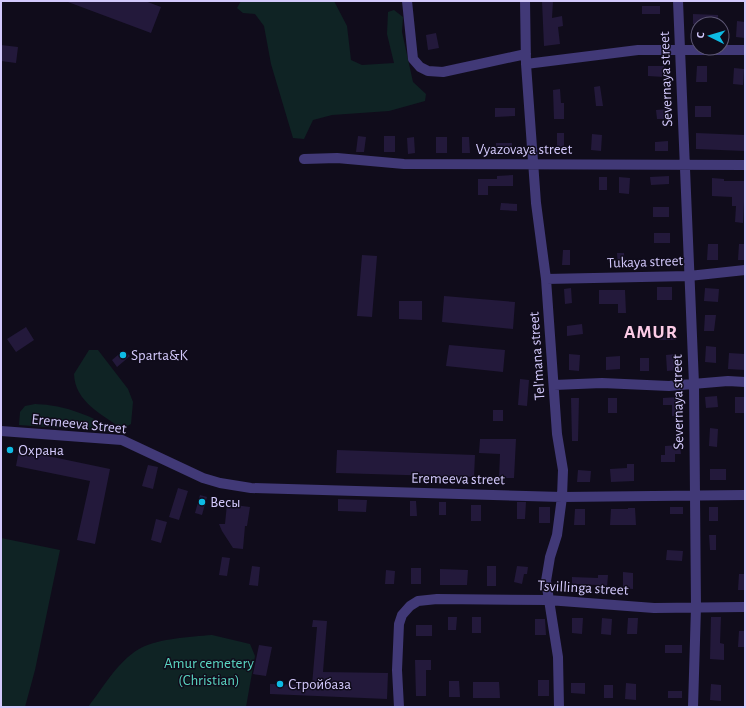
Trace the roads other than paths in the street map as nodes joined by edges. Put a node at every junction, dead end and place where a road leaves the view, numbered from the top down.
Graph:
1 (407, 1) edge
2 (525, 1) edge
3 (678, 1) edge
4 (680, 49) junction
5 (745, 50) edge
6 (526, 54) junction
7 (526, 64) junction
8 (304, 159) dead end
9 (533, 164) junction
10 (684, 164) junction
11 (745, 165) edge
12 (745, 270) edge
13 (689, 276) junction
14 (546, 279) junction
15 (745, 382) edge
16 (694, 384) junction
17 (554, 385) junction
18 (1, 431) edge
19 (695, 495) junction
20 (745, 495) edge
21 (562, 497) junction
22 (548, 600) junction
23 (745, 606) edge
24 (696, 607) junction
25 (399, 707) edge
26 (559, 707) edge
27 (693, 707) edge

1 - 6 street
2 - 6 street, Tel'mana street
3 - 4 street, Severnaya street
4 - 5 street
4 - 7 street
4 - 10 street, Severnaya street
6 - 7 street, Tel'mana street
7 - 9 street, Tel'mana street
8 - 9 street, Vyazovaya street
9 - 10 street, Vyazovaya street
9 - 14 street, Tel'mana street
10 - 11 street, Vyazovaya street
10 - 13 street, Severnaya street
12 - 13 street, Tukaya street
13 - 14 street, Tukaya street
13 - 16 street, Severnaya street
14 - 17 street, Tel'mana street
15 - 16 street
16 - 17 street
16 - 19 street, Severnaya street
17 - 21 street, Tel'mana street
18 - 21 street, Eremeeva street
19 - 20 street, Eremeeva street
19 - 21 street, Eremeeva street
19 - 24 street, Severnaya street
21 - 22 street, Tel'mana street
22 - 24 street, Tsvillinga street
22 - 25 street, Tsvillinga street
22 - 26 street, Tel'mana street
23 - 24 street, Tsvillinga street
24 - 27 street, Severnaya street

